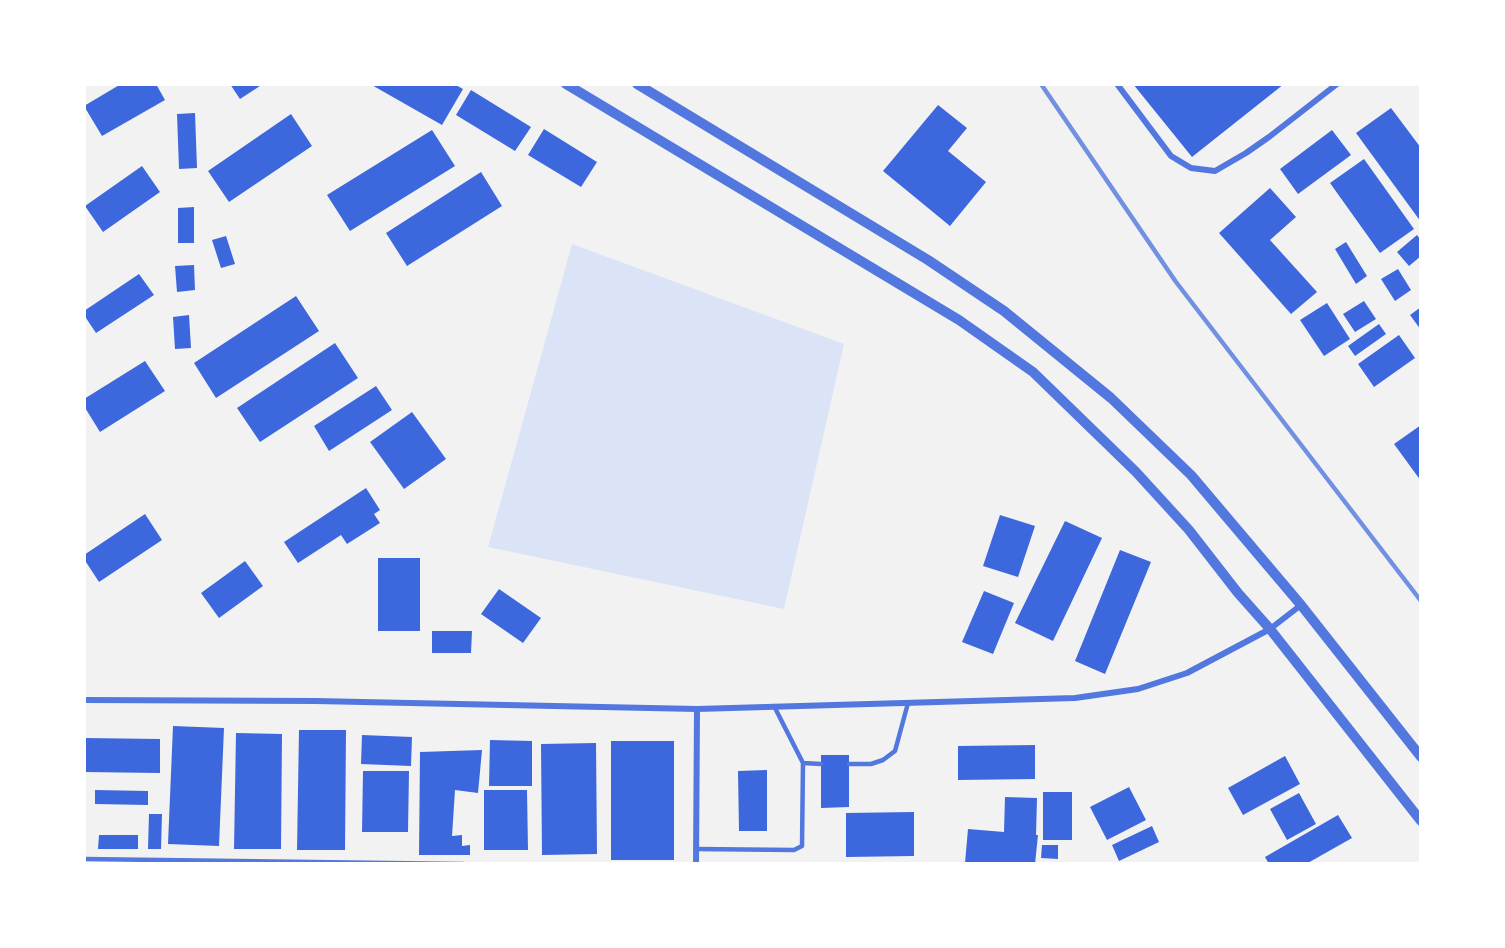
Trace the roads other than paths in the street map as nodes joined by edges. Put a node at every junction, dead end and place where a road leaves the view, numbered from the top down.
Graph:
1 (566, 84) edge
2 (637, 84) edge
3 (1117, 84) edge
4 (1337, 84) edge
5 (1301, 604) junction
6 (1270, 628) junction
7 (84, 700) edge
8 (908, 703) junction
9 (774, 706) junction
10 (697, 709) junction
11 (1421, 757) edge
12 (803, 763) junction
13 (821, 764) dead end
14 (849, 764) dead end
15 (1421, 821) edge
16 (696, 849) junction
17 (84, 859) edge
18 (464, 864) edge
19 (696, 864) edge

1 - 6 street
2 - 5 street
3 - 4 street
5 - 6 street
5 - 11 street
6 - 8 street
6 - 15 street
7 - 10 street
8 - 9 street
8 - 14 lane
9 - 10 street
9 - 12 lane
10 - 16 street
12 - 13 lane
12 - 16 lane
16 - 19 street
17 - 18 lane

